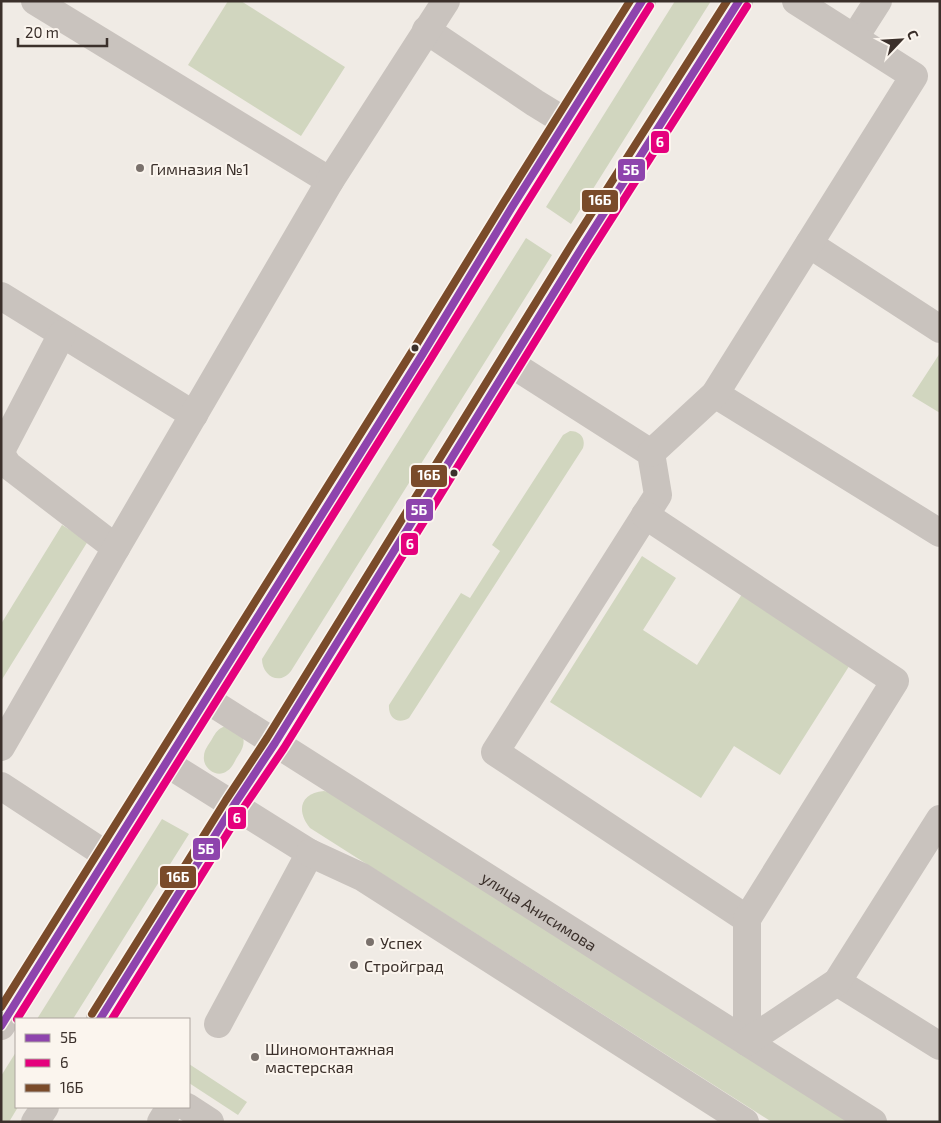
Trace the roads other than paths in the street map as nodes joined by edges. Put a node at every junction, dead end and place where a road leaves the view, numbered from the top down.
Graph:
1 (35, 1) edge
2 (446, 1) edge
3 (642, 1) edge
4 (739, 1) edge
5 (796, 1) edge
6 (878, 1) edge
7 (426, 30) junction
8 (855, 37) junction
9 (566, 122) junction
10 (330, 181) junction
11 (809, 244) junction
12 (1, 296) edge
13 (940, 329) edge
14 (62, 334) junction
15 (510, 363) junction
16 (715, 394) junction
17 (194, 415) junction
18 (651, 453) junction
19 (645, 515) junction
20 (940, 534) edge
21 (116, 548) junction
22 (206, 699) junction
23 (275, 743) junction
24 (1, 747) edge
25 (166, 763) junction
26 (1, 786) edge
27 (234, 805) junction
28 (940, 819) edge
29 (310, 853) junction
30 (108, 856) junction
31 (748, 919) junction
32 (838, 982) junction
33 (101, 1018) edge
34 (218, 1024) dead end
35 (1, 1026) edge
36 (747, 1042) junction
37 (940, 1046) edge
38 (44, 1108) edge
39 (169, 1108) edge
40 (189, 1108) edge
41 (36, 1122) edge
42 (161, 1122) edge
43 (210, 1122) edge
44 (745, 1122) edge
45 (873, 1122) edge

1 - 10 street
2 - 7 street
3 - 9 street
4 - 15 street
5 - 8 street
6 - 8 street
7 - 9 street
7 - 10 street
8 - 11 street
9 - 22 street
10 - 17 street
11 - 13 street
11 - 16 street
12 - 14 street
14 - 17 street
14 - 21 street
15 - 18 street
15 - 23 street
16 - 18 street
16 - 20 street
17 - 21 street
18 - 19 street
19 - 31 street
19 - 31 street
21 - 24 street
22 - 23 street, улица Анисимова
22 - 25 street
23 - 27 street
23 - 36 street, улица Анисимова
25 - 27 street
25 - 30 street
26 - 30 street
27 - 29 street
27 - 33 street
28 - 32 street
29 - 34 street
29 - 44 street
30 - 35 street
31 - 36 street
32 - 36 street
32 - 37 street
36 - 45 street, улица Анисимова
38 - 41 street
39 - 42 street
40 - 43 street

